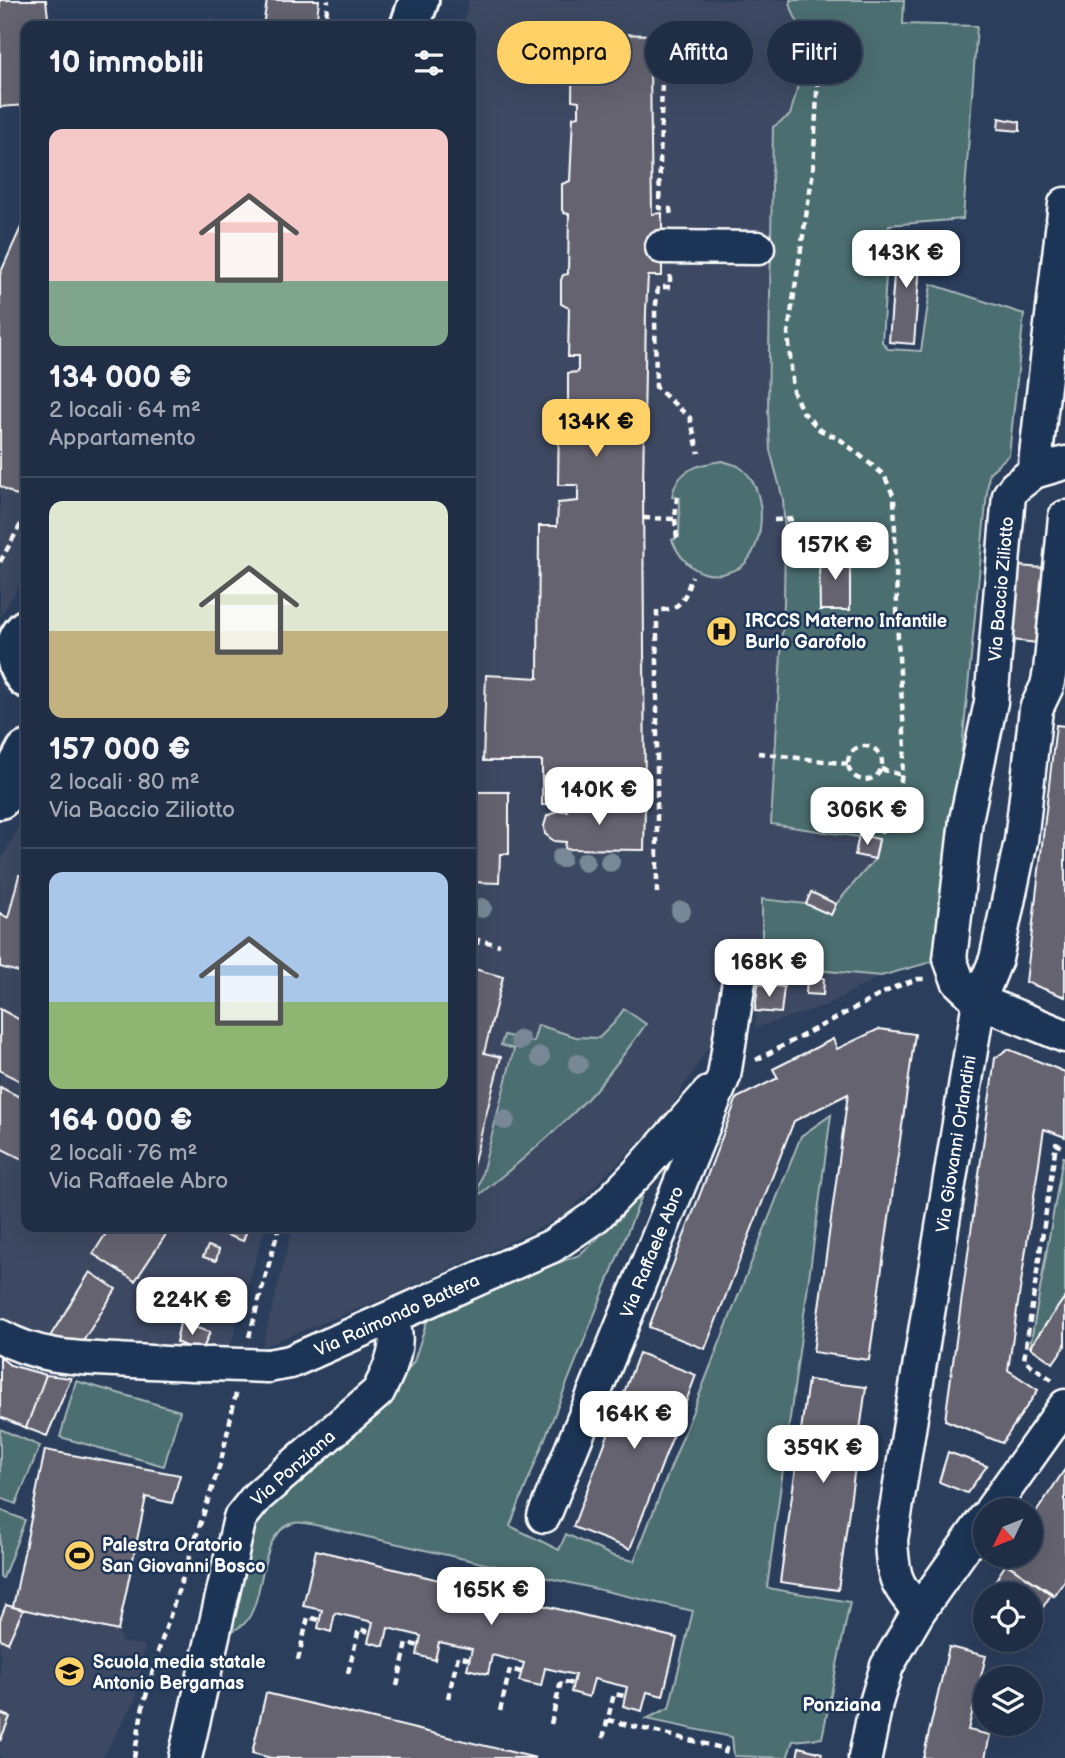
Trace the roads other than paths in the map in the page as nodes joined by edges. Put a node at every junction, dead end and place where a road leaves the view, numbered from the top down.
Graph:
1 (419, 0) edge
2 (412, 21) edge
3 (1065, 204) edge
4 (662, 247) dead end
5 (758, 248) dead end
6 (1065, 463) edge
7 (1034, 472) junction
8 (1065, 517) edge
9 (21, 636) edge
10 (21, 671) edge
11 (21, 760) edge
12 (0, 799) edge
13 (739, 981) dead end
14 (969, 991) junction
15 (1065, 1036) edge
16 (724, 1076) junction
17 (391, 1318) junction
18 (0, 1336) edge
19 (1059, 1393) edge
20 (998, 1498) edge
21 (544, 1516) dead end
22 (973, 1535) edge
23 (919, 1611) junction
24 (185, 1758) edge
25 (865, 1758) edge

1 - 2 main road
3 - 7 street
4 - 5 street
6 - 7 street
7 - 14 street, Via Baccio Ziliotto
8 - 14 street, Via Giovanni Orlandini
9 - 10 main road
11 - 12 main road
13 - 16 street, Via Raffaele Abro
14 - 15 street
14 - 23 street, Via Giovanni Orlandini
16 - 17 street, Via Raimondo Battera
16 - 21 street, Via Raffaele Abro
17 - 18 street, Via Raimondo Battera, bridge
17 - 24 street, Via Ponziana
19 - 20 street
22 - 23 street
23 - 25 street

